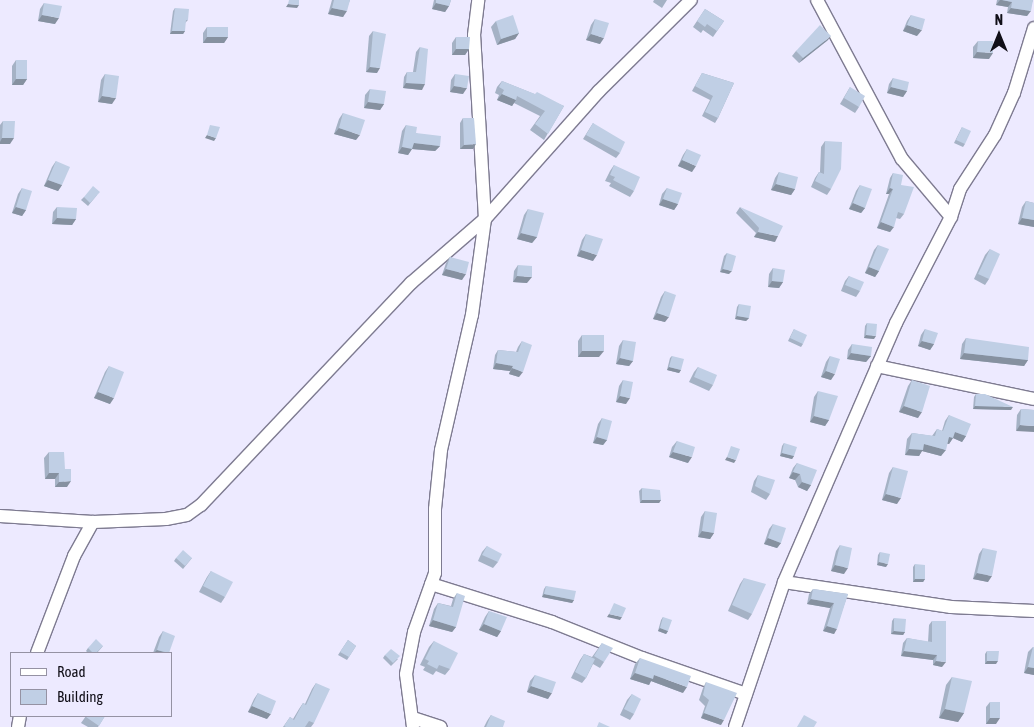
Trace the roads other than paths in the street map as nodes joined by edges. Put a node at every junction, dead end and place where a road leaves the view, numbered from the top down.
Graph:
1 (478, 0) edge
2 (691, 0) edge
3 (817, 0) edge
4 (1034, 28) edge
5 (951, 217) junction
6 (484, 219) junction
7 (877, 366) junction
8 (1034, 399) edge
9 (0, 516) edge
10 (93, 522) junction
11 (784, 582) junction
12 (430, 584) junction
13 (1034, 611) edge
14 (37, 652) edge
15 (746, 694) junction
16 (413, 723) edge
17 (441, 727) edge
18 (735, 727) edge

1 - 6 street
2 - 6 street
3 - 5 street
4 - 5 street
5 - 7 street
6 - 10 street
6 - 12 street
7 - 8 street
7 - 11 street
9 - 10 street
10 - 14 street
11 - 13 street
11 - 15 street
12 - 15 street
12 - 16 street
15 - 18 street
16 - 17 street

